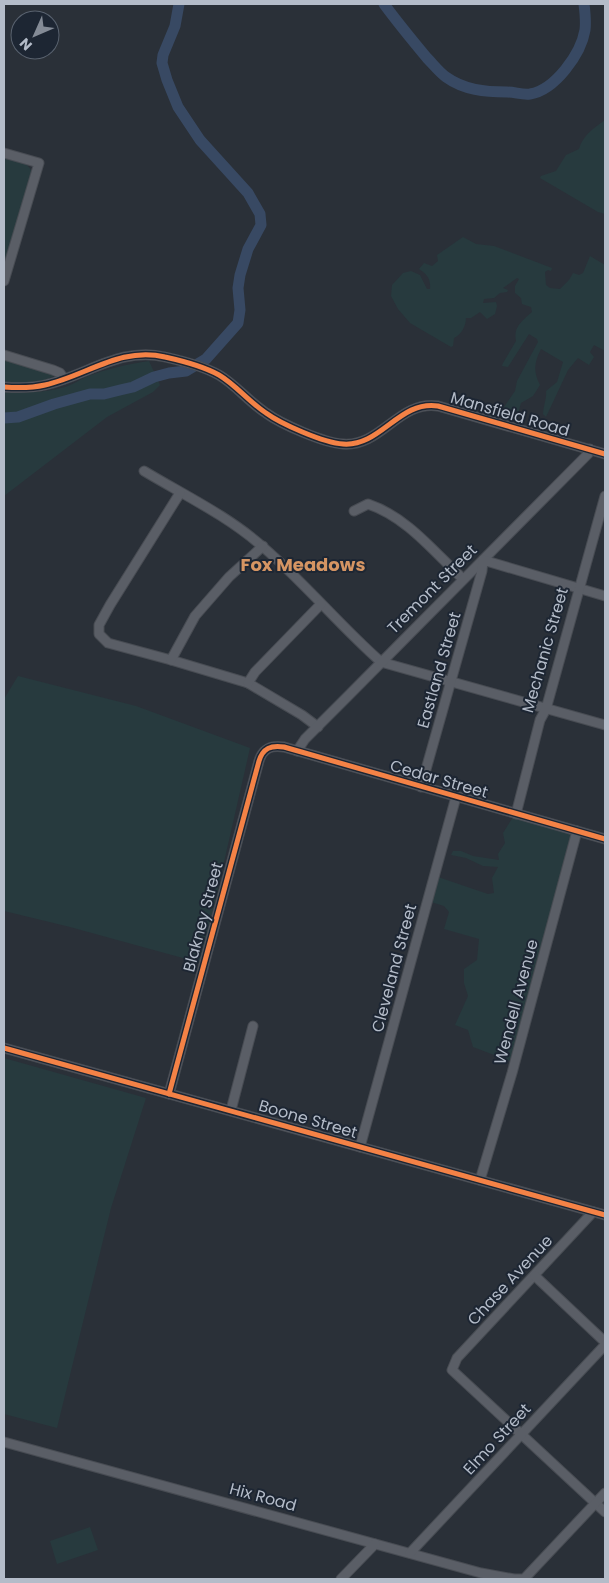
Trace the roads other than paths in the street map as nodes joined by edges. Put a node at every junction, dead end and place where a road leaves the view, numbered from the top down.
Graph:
1 (4, 153) edge
2 (4, 281) edge
3 (4, 355) edge
4 (64, 379) junction
5 (4, 387) edge
6 (590, 450) junction
7 (605, 454) edge
8 (144, 471) dead end
9 (180, 493) junction
10 (605, 496) edge
11 (354, 511) dead end
12 (263, 546) junction
13 (483, 560) junction
14 (463, 579) junction
15 (579, 589) junction
16 (605, 596) edge
17 (321, 604) junction
18 (171, 660) junction
19 (381, 662) junction
20 (451, 682) junction
21 (248, 683) junction
22 (546, 708) junction
23 (605, 725) edge
24 (318, 727) junction
25 (266, 748) joint
26 (297, 751) junction
27 (421, 787) junction
28 (456, 797) junction
29 (516, 814) junction
30 (577, 831) junction
31 (605, 839) edge
32 (253, 1026) dead end
33 (4, 1048) edge
34 (169, 1094) junction
35 (231, 1110) junction
36 (360, 1147) junction
37 (480, 1180) junction
38 (593, 1212) junction
39 (605, 1215) edge
40 (535, 1276) junction
41 (605, 1344) edge
42 (522, 1434) junction
43 (4, 1442) edge
44 (605, 1492) edge
45 (596, 1503) junction
46 (605, 1512) edge
47 (375, 1544) junction
48 (410, 1553) junction
49 (341, 1579) edge
50 (515, 1579) edge

1 - 2 street
3 - 4 street
4 - 5 street
4 - 6 street, Mansfield Road
6 - 7 street, Mansfield Road
6 - 13 street, Tremont Street
8 - 9 street
9 - 12 street
9 - 18 street
10 - 15 street, Mechanic Street
11 - 14 street
12 - 17 street
12 - 18 street
13 - 14 street, Tremont Street
13 - 15 street
13 - 20 street, Eastland Street
14 - 19 street, Tremont Street
15 - 16 street
15 - 22 street, Mechanic Street
17 - 19 street
17 - 21 street
18 - 21 street
19 - 20 street
19 - 24 street, Tremont Street
20 - 22 street
20 - 27 street, Eastland Street
21 - 24 street
22 - 23 street
22 - 29 street, Mechanic Street
24 - 26 street, Tremont Street
25 - 26 street, Cedar Street
25 - 34 street, Blakney Street
26 - 27 street, Cedar Street
27 - 28 street, Cedar Street
28 - 29 street, Cedar Street
28 - 36 street, Cleveland Street
29 - 30 street, Cedar Street
30 - 31 street, Cedar Street
30 - 37 street, Wendell Avenue
32 - 35 street
33 - 34 street, Boone Street
34 - 35 street, Boone Street
35 - 36 street, Boone Street
36 - 37 street, Boone Street
37 - 38 street, Boone Street
38 - 39 street, Boone Street
38 - 40 street, Chase Avenue
40 - 41 street
40 - 42 street, Chase Avenue
41 - 42 street, Elmo Street
42 - 45 street
42 - 48 street, Elmo Street
43 - 47 street, Hix Road
44 - 45 street, Hix Road
45 - 46 street
45 - 50 street, Hix Road
47 - 48 street, Hix Road
47 - 49 street
48 - 50 street, Hix Road

